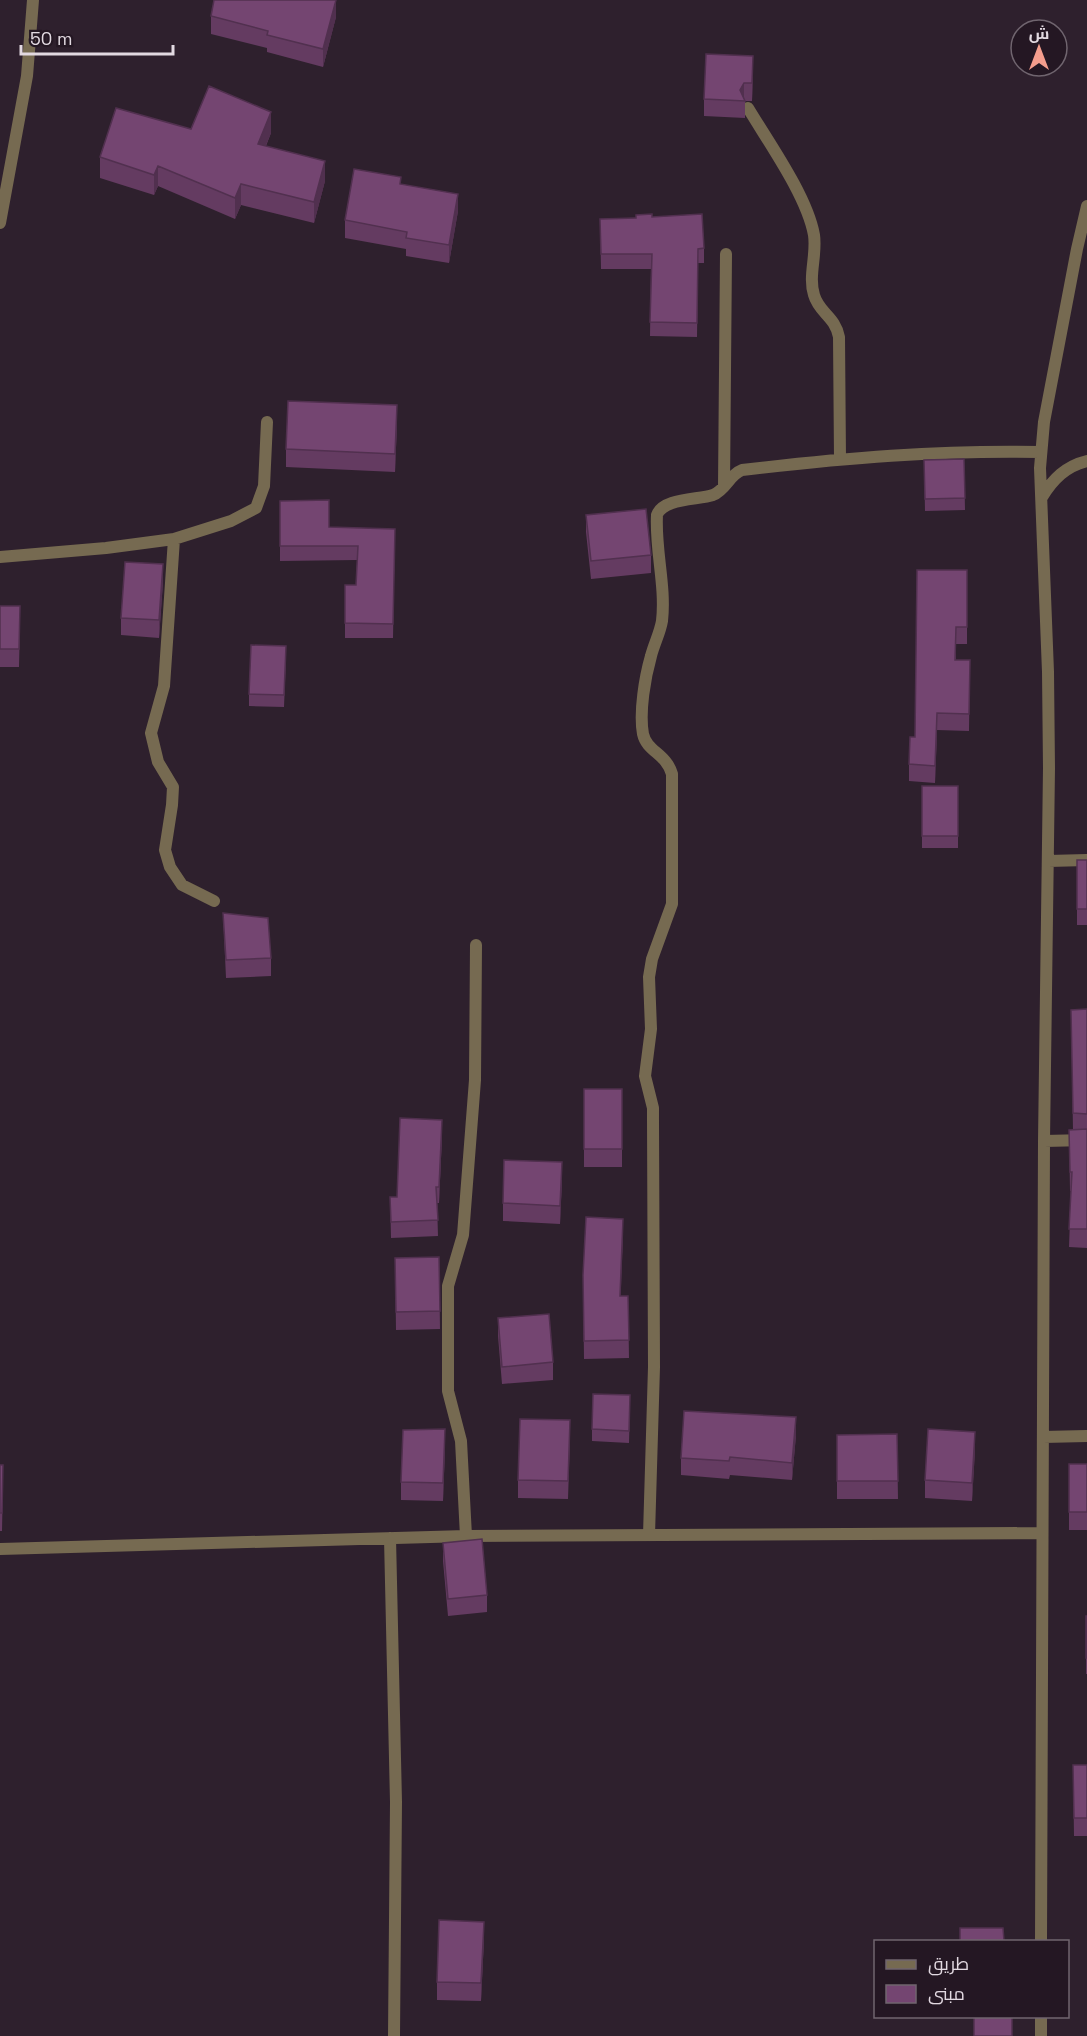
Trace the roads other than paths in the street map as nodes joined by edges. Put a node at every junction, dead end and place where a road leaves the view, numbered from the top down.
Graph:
1 (33, 0) edge
2 (748, 108) dead end
3 (1087, 206) edge
4 (0, 223) edge
5 (726, 254) dead end
6 (267, 422) dead end
7 (1041, 452) junction
8 (840, 459) junction
9 (1087, 461) edge
10 (724, 486) junction
11 (1041, 498) junction
12 (174, 539) junction
13 (0, 557) edge
14 (1087, 860) edge
15 (1048, 861) junction
16 (214, 901) dead end
17 (476, 945) dead end
18 (1087, 1140) edge
19 (1044, 1141) junction
20 (1087, 1436) edge
21 (1043, 1437) junction
22 (1042, 1533) junction
23 (649, 1535) junction
24 (466, 1536) junction
25 (390, 1538) junction
26 (0, 1549) edge
27 (1041, 1940) edge
28 (1041, 2018) edge
29 (394, 2036) edge
30 (1041, 2036) edge

1 - 4 street
2 - 8 street
3 - 7 street
5 - 10 street
6 - 12 street
7 - 8 street
7 - 11 street
8 - 10 street
9 - 11 street
10 - 23 street
11 - 15 street
12 - 13 street
12 - 16 street
14 - 15 street
15 - 19 street
17 - 24 street
18 - 19 street
19 - 21 street
20 - 21 street
21 - 22 street
22 - 23 street
22 - 27 street
23 - 24 street
24 - 25 street
25 - 26 street
25 - 29 street
28 - 30 street

